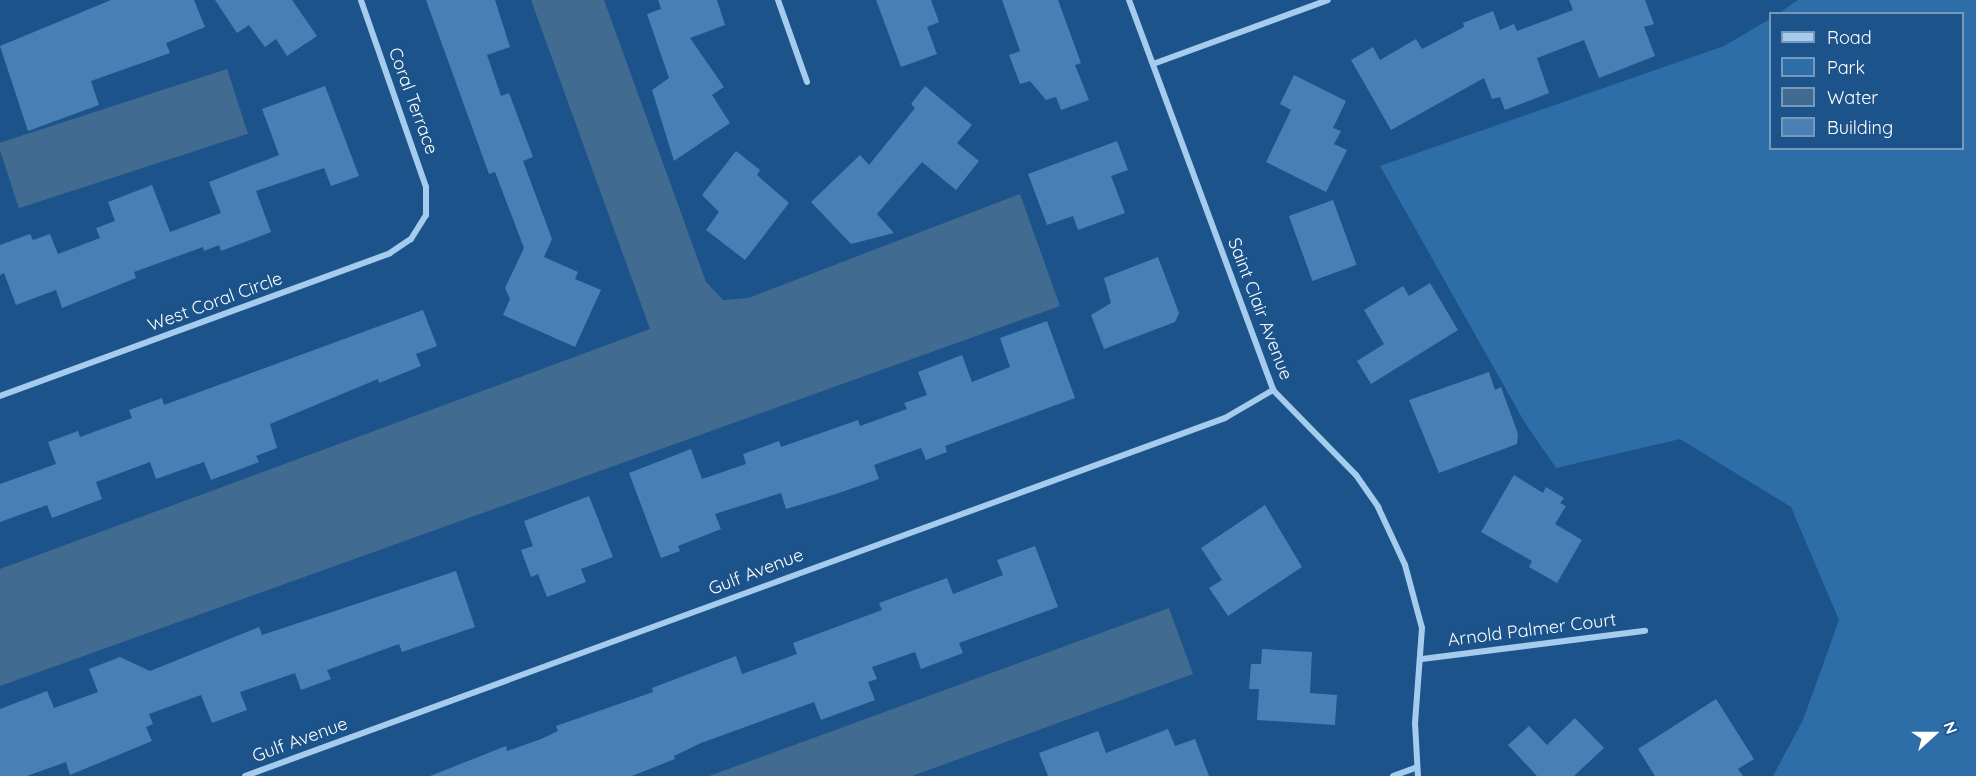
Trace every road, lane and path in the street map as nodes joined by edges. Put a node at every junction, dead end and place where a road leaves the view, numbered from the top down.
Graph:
1 (361, 0) edge
2 (778, 0) edge
3 (1129, 0) edge
4 (1328, 0) edge
5 (1153, 64) junction
6 (807, 82) dead end
7 (426, 215) joint
8 (1273, 390) junction
9 (0, 396) edge
10 (1645, 631) dead end
11 (1422, 659) junction
12 (1415, 768) junction
13 (245, 776) edge
14 (1393, 776) edge
15 (1418, 776) edge

1 - 7 street, Coral Terrace
2 - 6 street
3 - 5 street, Saint Clair Avenue
4 - 5 street
5 - 8 street, Saint Clair Avenue
7 - 9 street, West Coral Circle
8 - 11 street, Saint Clair Avenue
8 - 13 street, Gulf Avenue
10 - 11 street, Arnold Palmer Court
11 - 12 street, Saint Clair Avenue
12 - 14 street
12 - 15 street, Saint Clair Avenue

